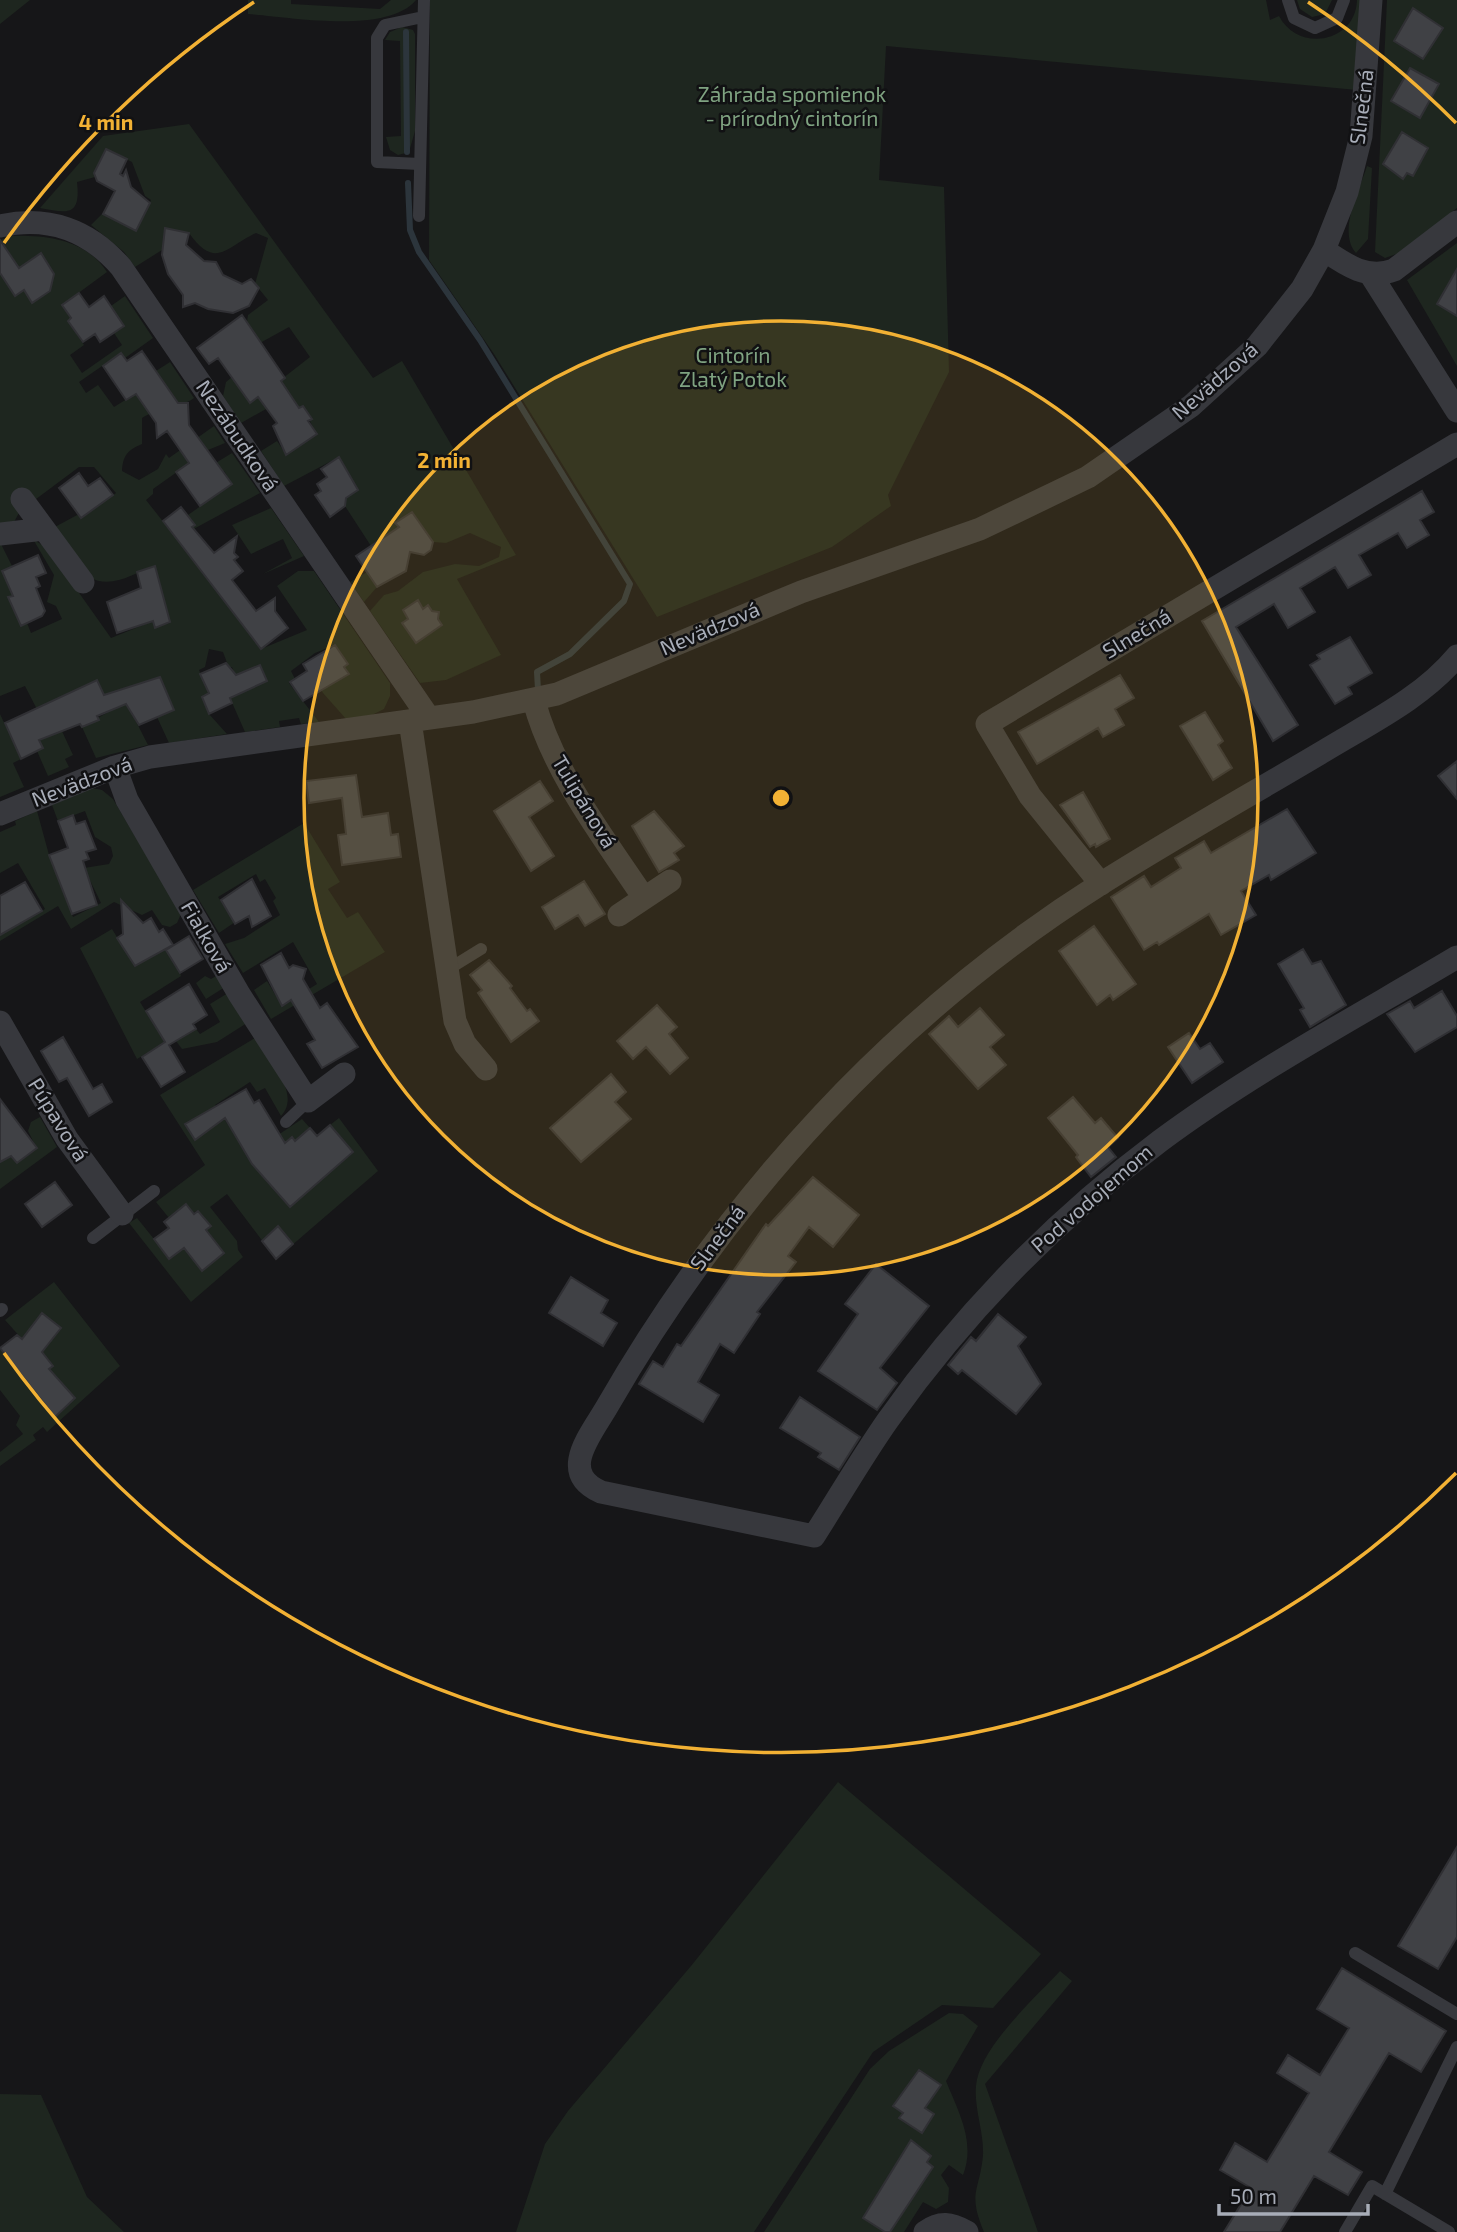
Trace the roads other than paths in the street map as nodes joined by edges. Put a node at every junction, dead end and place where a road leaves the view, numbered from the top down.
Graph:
1 (424, 0) edge
2 (1288, 0) edge
3 (1344, 0) edge
4 (1371, 0) edge
5 (423, 17) junction
6 (420, 164) junction
7 (419, 216) dead end
8 (1457, 222) edge
9 (0, 226) edge
10 (1324, 250) junction
11 (1371, 275) junction
12 (1457, 411) edge
13 (1457, 444) edge
14 (22, 499) dead end
15 (44, 529) junction
16 (0, 534) edge
17 (83, 582) dead end
18 (1457, 656) edge
19 (534, 701) junction
20 (420, 720) junction
21 (115, 766) junction
22 (0, 814) edge
23 (670, 881) dead end
24 (1101, 884) junction
25 (644, 898) junction
26 (619, 915) dead end
27 (481, 948) dead end
28 (1457, 957) edge
29 (447, 970) junction
30 (0, 1022) edge
31 (486, 1069) dead end
32 (344, 1074) dead end
33 (308, 1101) junction
34 (286, 1122) dead end
35 (153, 1191) dead end
36 (122, 1214) junction
37 (93, 1238) dead end
38 (814, 1536) joint
39 (1355, 1953) dead end
40 (1457, 2014) edge
41 (1457, 2047) edge
42 (1385, 2194) junction
43 (925, 2232) edge
44 (967, 2232) edge
45 (1345, 2232) edge
46 (1449, 2232) edge

1 - 5 lane
2 - 3 lane
4 - 10 street, Slnečná
5 - 6 lane
5 - 6 lane
6 - 7 lane
8 - 11 street
9 - 20 street, Nezábudková
10 - 11 street
10 - 19 street, Nevädzová
11 - 12 street
13 - 24 street, Slnečná
14 - 15 street
15 - 16 street
15 - 17 street
18 - 24 street, Slnečná
19 - 20 street, Nevädzová
19 - 25 street, Tulipánová
20 - 21 street, Nevädzová
20 - 29 street, Nezábudková
21 - 22 street, Nevädzová
21 - 33 street, Fialková
23 - 25 street
24 - 38 street, Slnečná
25 - 26 street
27 - 29 lane
28 - 38 street, Pod vodojemom
29 - 31 street, Nezábudková
30 - 36 street, Púpavová
32 - 33 street
33 - 34 lane
35 - 36 lane
36 - 37 lane
39 - 40 lane
41 - 42 lane
42 - 45 lane
42 - 46 lane
43 - 44 street

